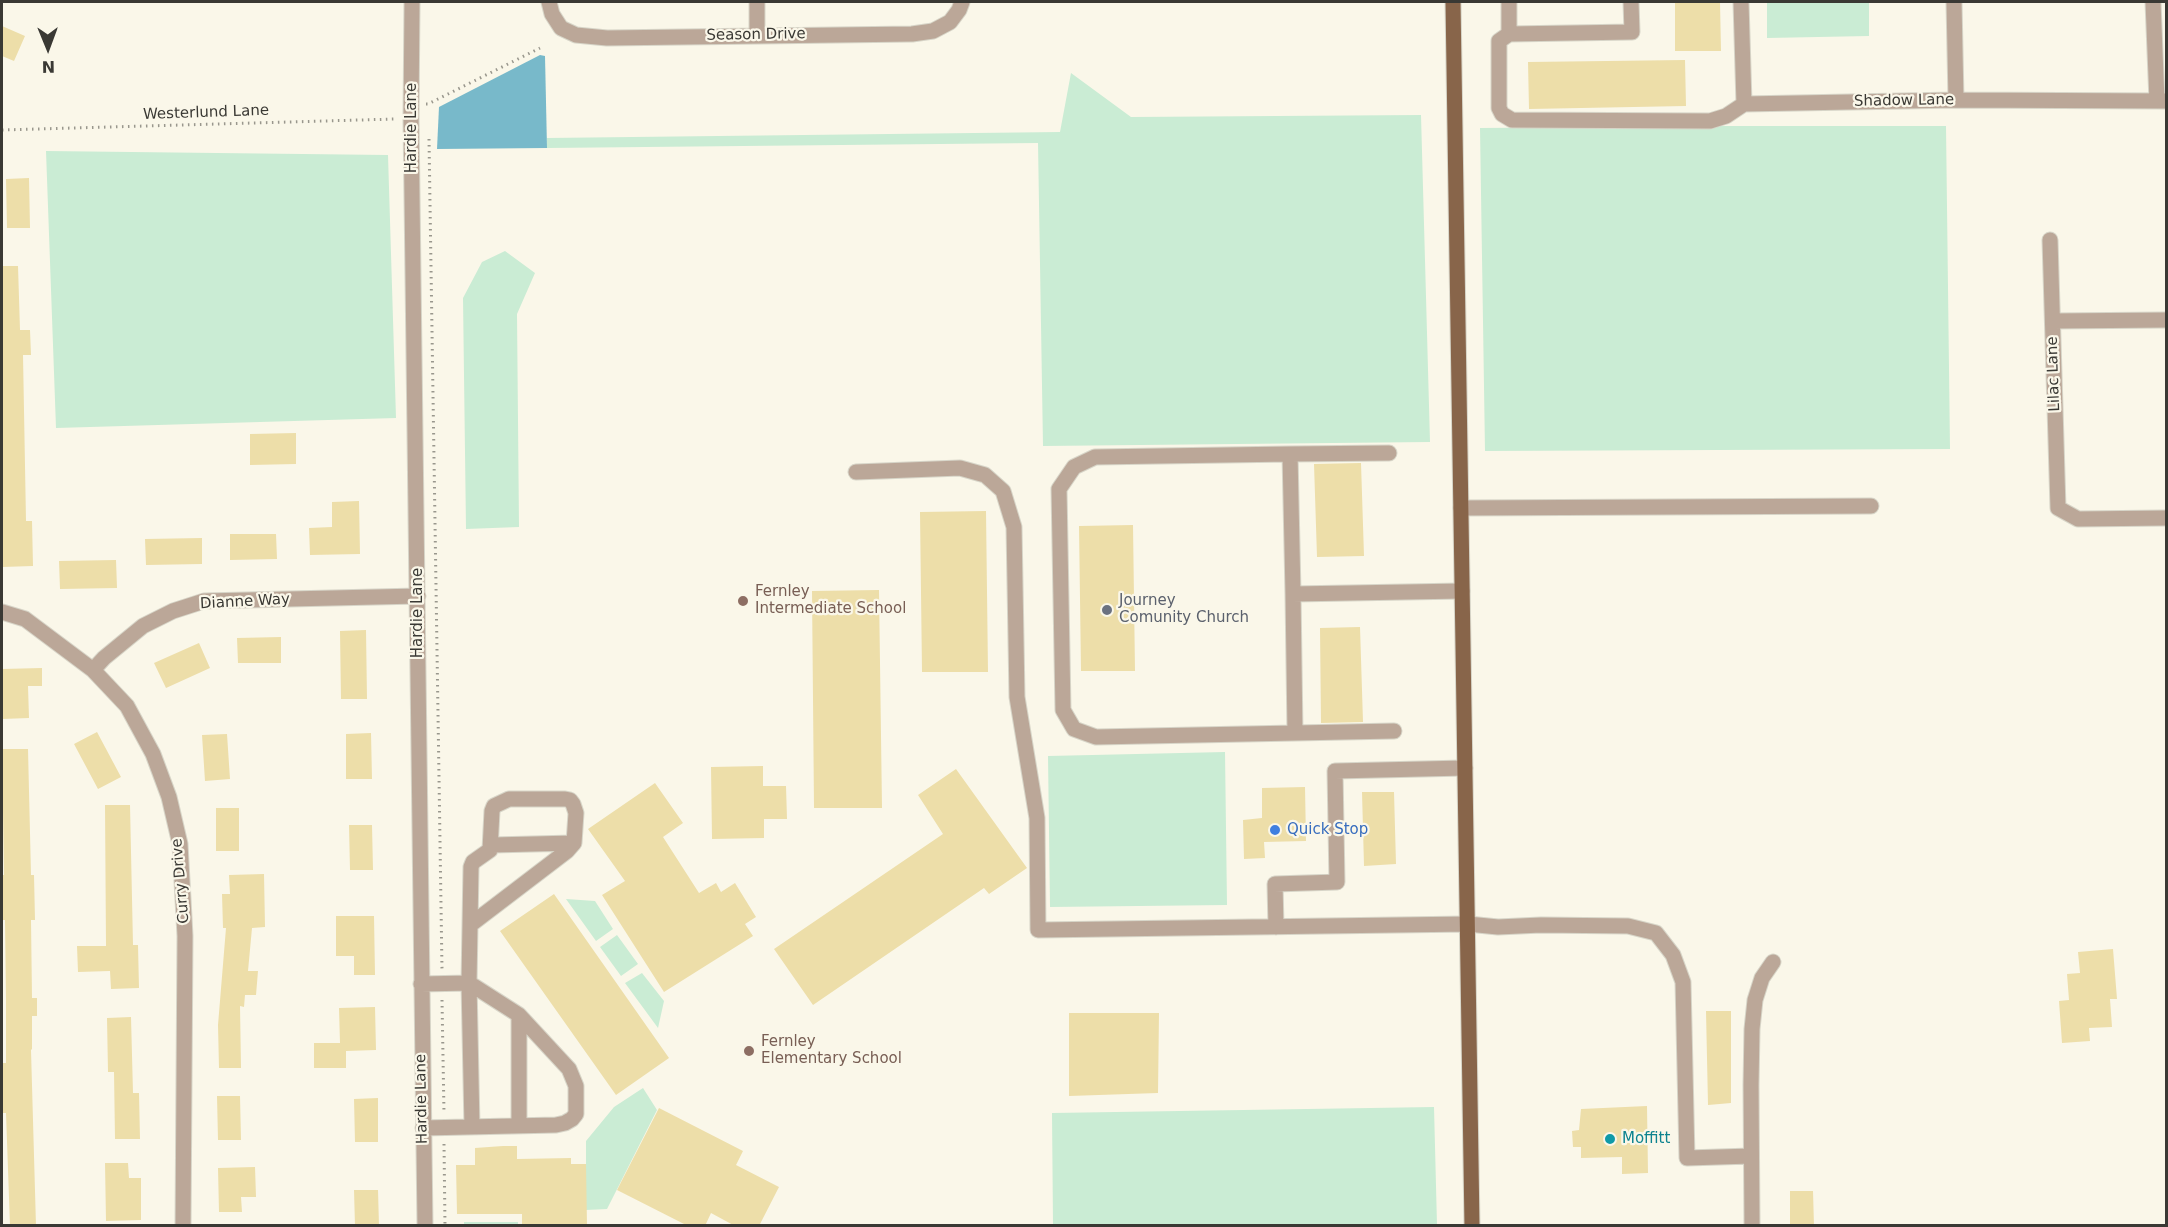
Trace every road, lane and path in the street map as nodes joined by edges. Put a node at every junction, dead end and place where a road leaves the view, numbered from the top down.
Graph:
1 (412, 2) edge
2 (549, 2) edge
3 (757, 2) edge
4 (962, 2) edge
5 (1453, 2) edge
6 (1509, 2) edge
7 (1631, 2) edge
8 (1741, 2) edge
9 (1954, 2) edge
10 (2153, 2) edge
11 (1509, 34) junction
12 (758, 35) junction
13 (540, 48) dead end
14 (1956, 100) junction
15 (2162, 101) edge
16 (428, 104) dead end
17 (1744, 105) junction
18 (411, 118) junction
19 (2, 130) edge
20 (429, 138) dead end
21 (2050, 240) dead end
22 (2166, 320) edge
23 (2053, 321) junction
24 (1389, 453) dead end
25 (1290, 454) junction
26 (856, 472) dead end
27 (1871, 506) dead end
28 (1461, 508) junction
29 (2166, 518) edge
30 (1462, 591) junction
31 (1293, 594) junction
32 (418, 596) junction
33 (2, 612) edge
34 (93, 670) junction
35 (1394, 731) dead end
36 (1295, 733) junction
37 (1465, 768) junction
38 (574, 843) junction
39 (492, 845) junction
40 (1468, 924) junction
41 (470, 925) junction
42 (1276, 927) junction
43 (1773, 962) dead end
44 (442, 983) junction
45 (469, 983) junction
46 (421, 984) junction
47 (519, 1015) junction
48 (519, 1126) junction
49 (472, 1127) junction
50 (423, 1128) junction
51 (444, 1128) junction
52 (1751, 1156) junction
53 (183, 1226) edge
54 (424, 1226) edge
55 (445, 1226) edge
56 (1472, 1226) edge
57 (1752, 1226) edge

1 - 18 street, Hardie Lane
2 - 12 street, Season Drive
3 - 12 street
4 - 12 street, Season Drive
5 - 28 main road
6 - 11 street
7 - 11 street
8 - 17 street
9 - 14 street
10 - 15 street
11 - 17 street
13 - 16 path
14 - 15 street, Shadow Lane
14 - 17 street, Shadow Lane
18 - 19 path, Westerlund Lane
18 - 32 street, Hardie Lane
20 - 44 path
21 - 23 street, Lilac Lane
22 - 23 street
23 - 29 street, Lilac Lane
24 - 25 street
25 - 31 street
25 - 36 street
26 - 42 street
27 - 28 street
28 - 30 main road
30 - 31 street
30 - 37 main road
31 - 36 street
32 - 34 street, Dianne Way
32 - 46 street, Hardie Lane
33 - 34 street, Curry Drive
34 - 53 street, Curry Drive
35 - 36 street
37 - 40 main road
37 - 42 street
38 - 39 street
38 - 39 street
38 - 41 street
39 - 41 street
40 - 42 street
40 - 52 street
40 - 56 main road
41 - 45 street
43 - 52 street
44 - 45 street
44 - 46 street
44 - 51 path
45 - 47 street
45 - 49 street
46 - 50 street, Hardie Lane
47 - 48 street
47 - 48 street
48 - 49 street
49 - 51 street
50 - 51 street
50 - 54 street, Hardie Lane
51 - 55 path
52 - 57 street

